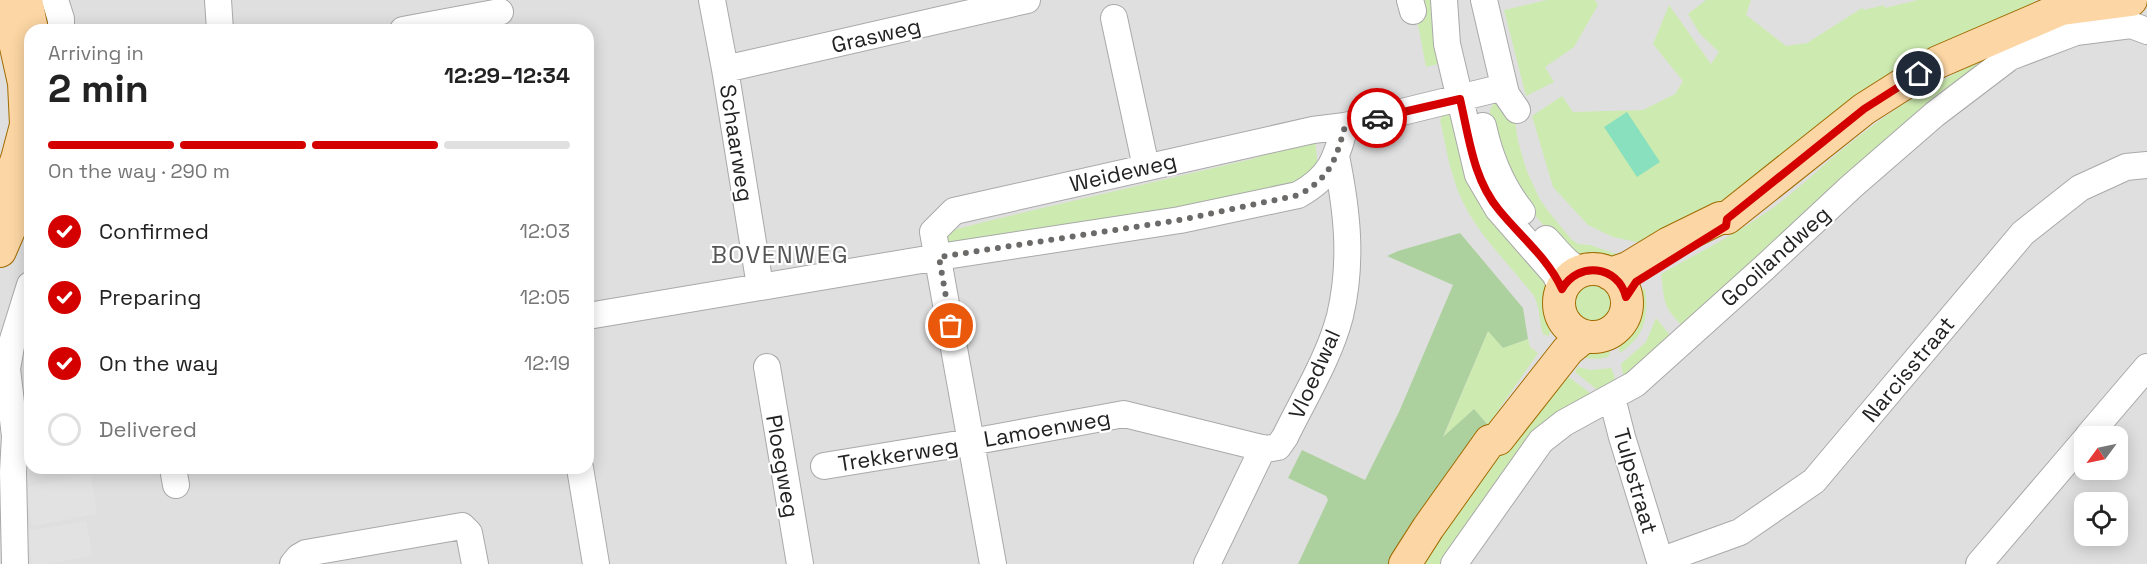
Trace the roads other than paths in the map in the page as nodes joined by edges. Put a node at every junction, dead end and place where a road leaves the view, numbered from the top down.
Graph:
1 (0, 0) edge
2 (26, 0) edge
3 (218, 0) edge
4 (712, 0) edge
5 (1027, 0) edge
6 (1444, 0) edge
7 (1454, 0) edge
8 (1484, 0) edge
9 (2131, 0) edge
10 (2072, 4) edge
11 (501, 14) edge
12 (1114, 18) dead end
13 (31, 24) edge
14 (220, 24) edge
15 (440, 24) edge
16 (2147, 31) edge
17 (725, 69) junction
18 (24, 83) edge
19 (1504, 87) junction
20 (1468, 96) junction
21 (1517, 110) dead end
22 (1345, 126) junction
23 (24, 133) edge
24 (1336, 156) junction
25 (2147, 165) edge
26 (16, 166) edge
27 (1146, 167) junction
28 (0, 206) edge
29 (0, 251) edge
30 (939, 257) junction
31 (1596, 283) junction
32 (760, 286) junction
33 (24, 305) edge
34 (594, 315) edge
35 (1574, 328) junction
36 (767, 367) dead end
37 (2147, 367) edge
38 (1612, 398) junction
39 (17, 417) edge
40 (2096, 426) edge
41 (971, 442) junction
42 (1263, 448) junction
43 (2074, 452) edge
44 (824, 466) dead end
45 (581, 474) edge
46 (1660, 563) edge
47 (15, 564) edge
48 (293, 564) edge
49 (475, 564) edge
50 (596, 564) edge
51 (800, 564) edge
52 (993, 564) edge
53 (1207, 564) edge
54 (1405, 564) edge
55 (1454, 564) edge
56 (1979, 564) edge

1 - 18 main road
2 - 13 main road
3 - 14 street
4 - 17 street, Schaarweg
5 - 17 street, Grasweg
6 - 20 street
7 - 20 street
8 - 19 street
9 - 10 main road
10 - 31 main road
11 - 15 street
12 - 27 street
16 - 38 street, Gooilandweg
17 - 32 street, Schaarweg
19 - 20 street, Weideweg
19 - 21 street
20 - 22 street, Weideweg
20 - 31 street
22 - 24 street
22 - 27 street, Weideweg
23 - 26 main road
24 - 30 street
24 - 42 street, Vloedwal
25 - 46 street, Narcisstraat
26 - 28 main road
26 - 29 main road
27 - 30 street, Weideweg
30 - 32 street
30 - 41 street, Trekkerweg
31 - 35 main road
31 - 35 main road
32 - 34 street
33 - 39 street
35 - 54 main road
36 - 51 street, Ploegweg
37 - 40 street
38 - 46 street, Tulpstraat
38 - 55 street, Gooilandweg
39 - 47 street
41 - 42 street, Lamoenweg
41 - 44 street, Trekkerweg
41 - 52 street, Trekkerweg
42 - 53 street
43 - 56 street
45 - 50 street
48 - 49 street

